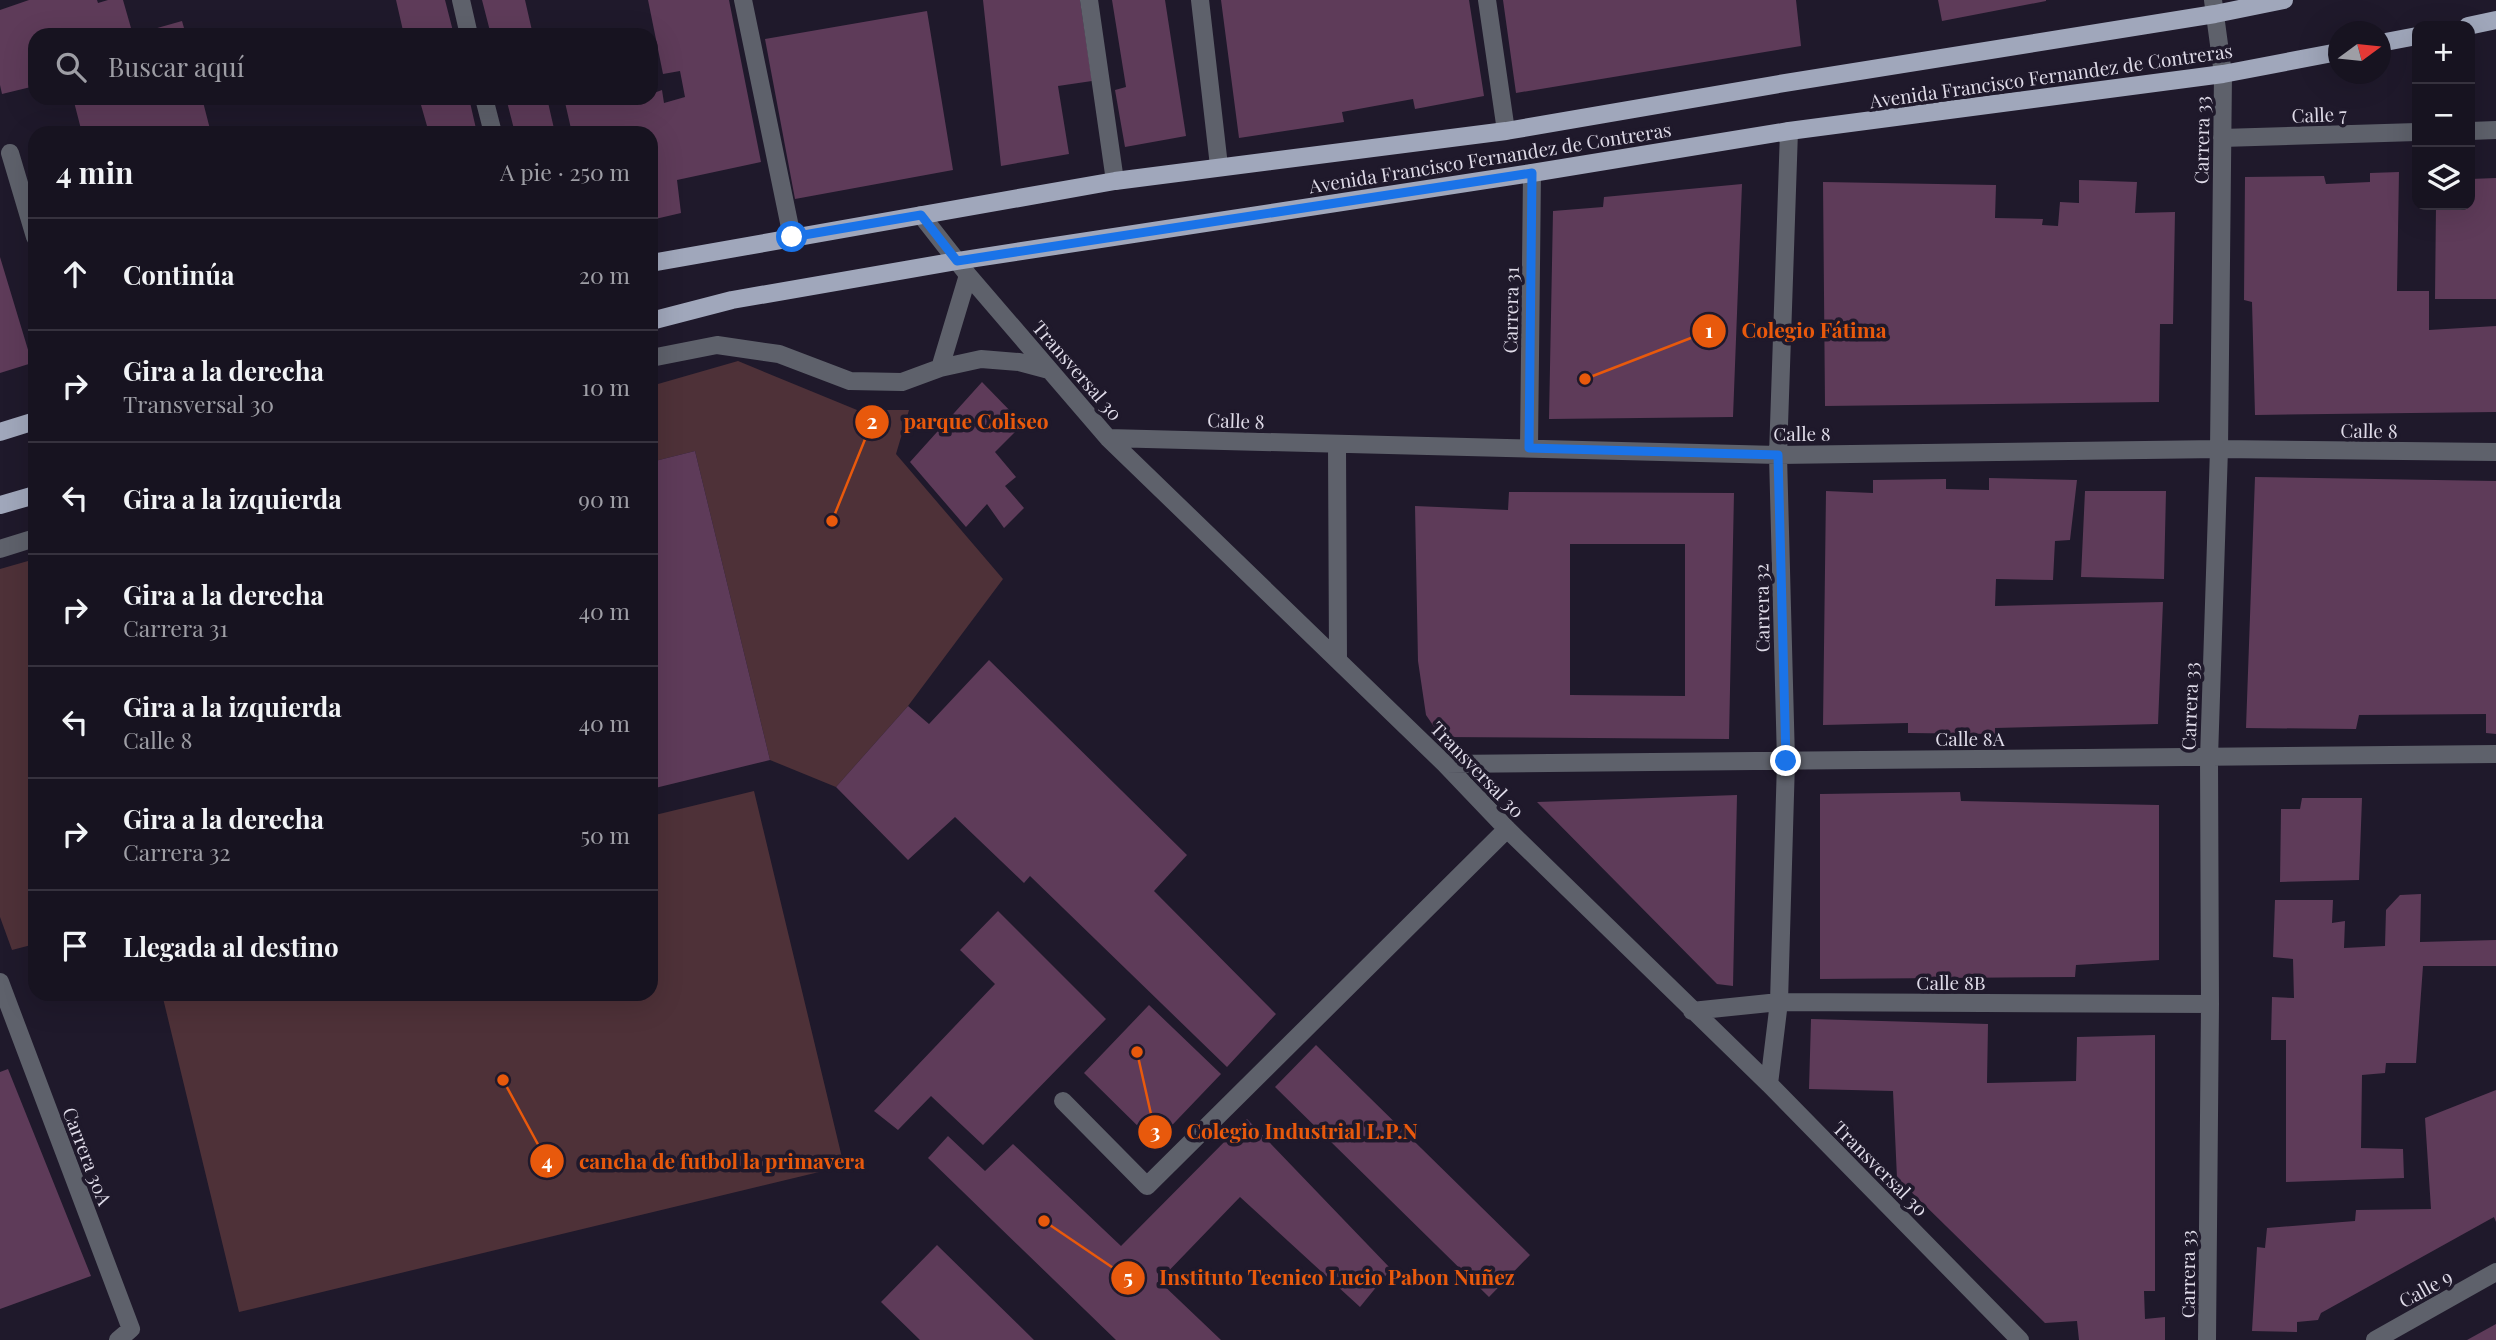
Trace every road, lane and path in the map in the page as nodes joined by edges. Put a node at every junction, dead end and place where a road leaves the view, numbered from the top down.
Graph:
1 (461, 0) edge
2 (743, 0) edge
3 (1089, 0) edge
4 (1200, 0) edge
5 (1487, 0) edge
6 (2284, 0) edge
7 (2214, 7) edge
8 (2496, 20) edge
9 (2475, 24) edge
10 (467, 28) edge
11 (2412, 37) edge
12 (2391, 41) edge
13 (2328, 54) edge
14 (2223, 74) junction
15 (486, 105) edge
16 (490, 126) edge
17 (2496, 130) edge
18 (1506, 131) junction
19 (1789, 131) junction
20 (2475, 131) edge
21 (2412, 132) edge
22 (2222, 138) junction
23 (10, 153) dead end
24 (1219, 166) junction
25 (1532, 173) junction
26 (1115, 181) junction
27 (28, 213) edge
28 (921, 215) junction
29 (792, 237) junction
30 (658, 262) edge
31 (962, 268) junction
32 (658, 319) edge
33 (658, 357) edge
34 (940, 369) junction
35 (1049, 370) junction
36 (28, 423) edge
37 (0, 432) edge
38 (1108, 438) junction
39 (1337, 444) junction
40 (1529, 448) junction
41 (2219, 449) junction
42 (2496, 452) edge
43 (1778, 455) junction
44 (28, 497) edge
45 (0, 505) edge
46 (28, 540) edge
47 (0, 548) edge
48 (1338, 659) junction
49 (2496, 754) edge
50 (2208, 758) junction
51 (1786, 761) junction
52 (1445, 764) junction
53 (1507, 829) junction
54 (0, 982) edge
55 (1779, 1002) junction
56 (2210, 1004) junction
57 (1692, 1011) junction
58 (1769, 1084) junction
59 (1063, 1101) dead end
60 (2496, 1272) edge
61 (118, 1340) edge
62 (2020, 1340) edge
63 (2207, 1340) edge
64 (2375, 1340) edge

1 - 10 street
2 - 29 street
3 - 26 street
4 - 24 street
5 - 18 street
6 - 7 main road, Avenida Francisco Fernandez de Contreras
7 - 14 street, Carrera 33
7 - 18 main road, Avenida Francisco Fernandez de Contreras
8 - 9 main road
11 - 12 main road
13 - 14 main road, Avenida Francisco Fernandez de Contreras
14 - 19 main road, Avenida Francisco Fernandez de Contreras
14 - 22 street, Carrera 33
15 - 16 street
17 - 20 street
18 - 24 main road, Avenida Francisco Fernandez de Contreras
19 - 25 main road, Avenida Francisco Fernandez de Contreras
19 - 43 street, Carrera 32
21 - 22 street, Calle 7
22 - 41 street, Carrera 33
23 - 27 street
24 - 26 main road, Avenida Francisco Fernandez de Contreras
25 - 31 main road, Avenida Francisco Fernandez de Contreras
25 - 40 street, Carrera 31
26 - 28 main road, Avenida Francisco Fernandez de Contreras
28 - 29 main road, Avenida Francisco Fernandez de Contreras
28 - 31 street, Transversal 30
29 - 30 main road, Avenida Francisco Fernandez de Contreras
31 - 32 main road, Avenida Francisco Fernandez de Contreras
31 - 34 street
31 - 35 street, Transversal 30
33 - 34 street
34 - 35 street
35 - 38 street, Transversal 30
36 - 37 main road
38 - 39 street, Calle 8
38 - 48 street, Transversal 30
39 - 40 street, Calle 8
39 - 48 street
40 - 43 street, Calle 8
41 - 42 street, Calle 8
41 - 43 street, Calle 8
41 - 50 street, Carrera 33
43 - 51 street, Carrera 32
44 - 45 main road
46 - 47 street
48 - 52 street, Transversal 30
49 - 50 street, Calle 8A
50 - 51 street, Calle 8A
50 - 56 street, Carrera 33
51 - 52 street, Calle 8A
51 - 55 street, Carrera 32
52 - 53 street, Transversal 30
53 - 57 street, Transversal 30
53 - 59 street
54 - 61 street, Carrera 30A
55 - 56 street, Calle 8B
55 - 57 street, Calle 8B
55 - 58 street, Carrera 32
56 - 63 street, Carrera 33
57 - 58 street, Transversal 30
58 - 62 street, Transversal 30
60 - 64 street, Calle 9

